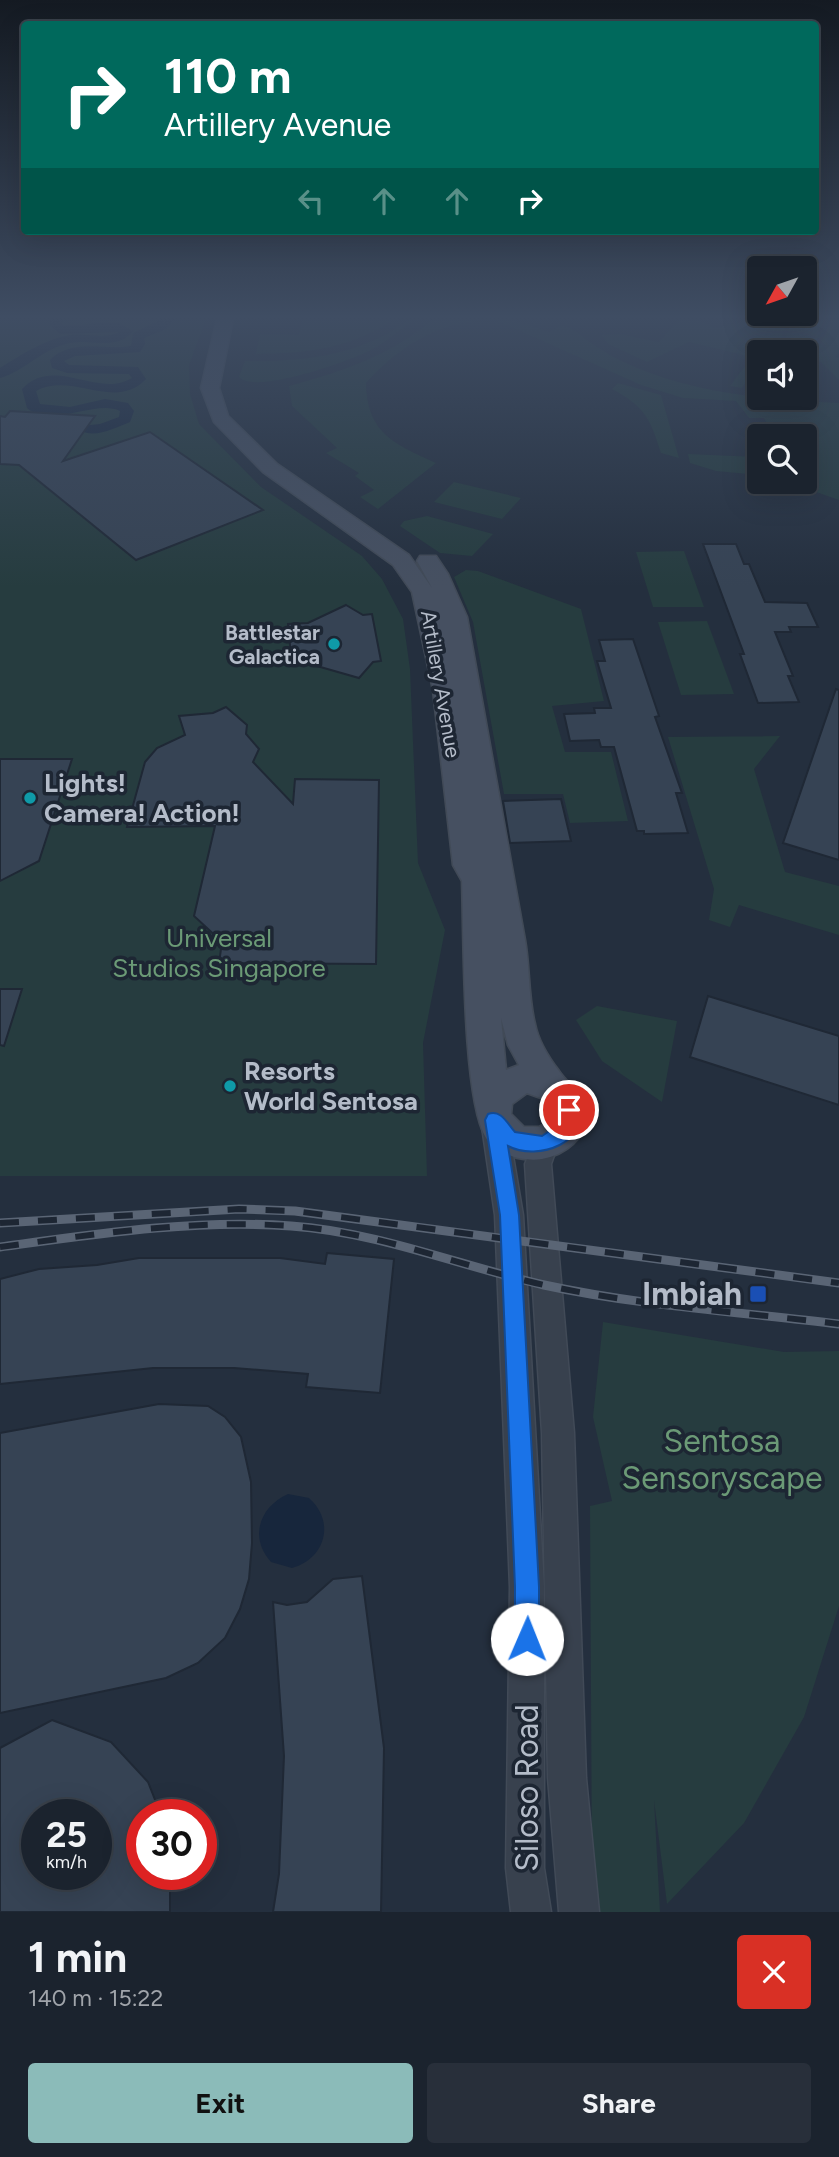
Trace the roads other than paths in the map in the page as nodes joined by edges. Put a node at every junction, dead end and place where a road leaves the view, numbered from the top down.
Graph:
1 (217, 408) edge
2 (237, 408) edge
3 (547, 1083) junction
4 (494, 1111) junction
5 (545, 1144) junction
6 (531, 1912) edge
7 (579, 1912) edge

1 - 4 street, Artillery Avenue
2 - 3 street, Artillery Avenue
3 - 4 street
3 - 5 street, Artillery Avenue
4 - 5 street
4 - 6 street, Siloso Road
5 - 7 street, Siloso Road

